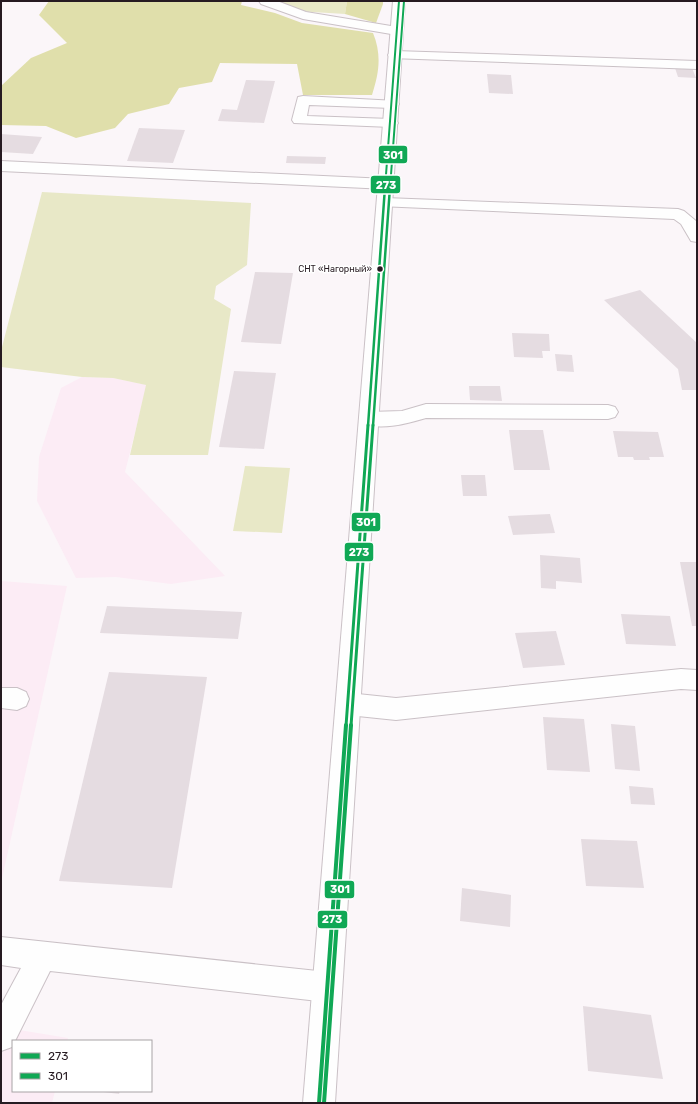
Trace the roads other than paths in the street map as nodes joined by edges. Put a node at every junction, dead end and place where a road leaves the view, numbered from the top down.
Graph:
1 (265, 1) edge
2 (399, 1) edge
3 (397, 31) junction
4 (395, 55) junction
5 (697, 65) edge
6 (392, 104) junction
7 (391, 123) junction
8 (1, 166) edge
9 (386, 193) junction
10 (697, 237) edge
11 (608, 412) dead end
12 (369, 419) junction
13 (697, 680) edge
14 (348, 704) junction
15 (1, 951) edge
16 (43, 955) junction
17 (327, 987) junction
18 (1, 1036) edge
19 (319, 1103) edge

1 - 3 main road
2 - 3 main road
3 - 4 main road
4 - 5 main road
4 - 6 main road
6 - 7 main road
6 - 7 main road
7 - 9 main road
8 - 9 main road
9 - 10 main road
9 - 12 main road
11 - 12 main road
12 - 14 main road
13 - 14 main road
14 - 17 main road
15 - 16 main road
16 - 17 main road
16 - 18 main road
17 - 19 main road

